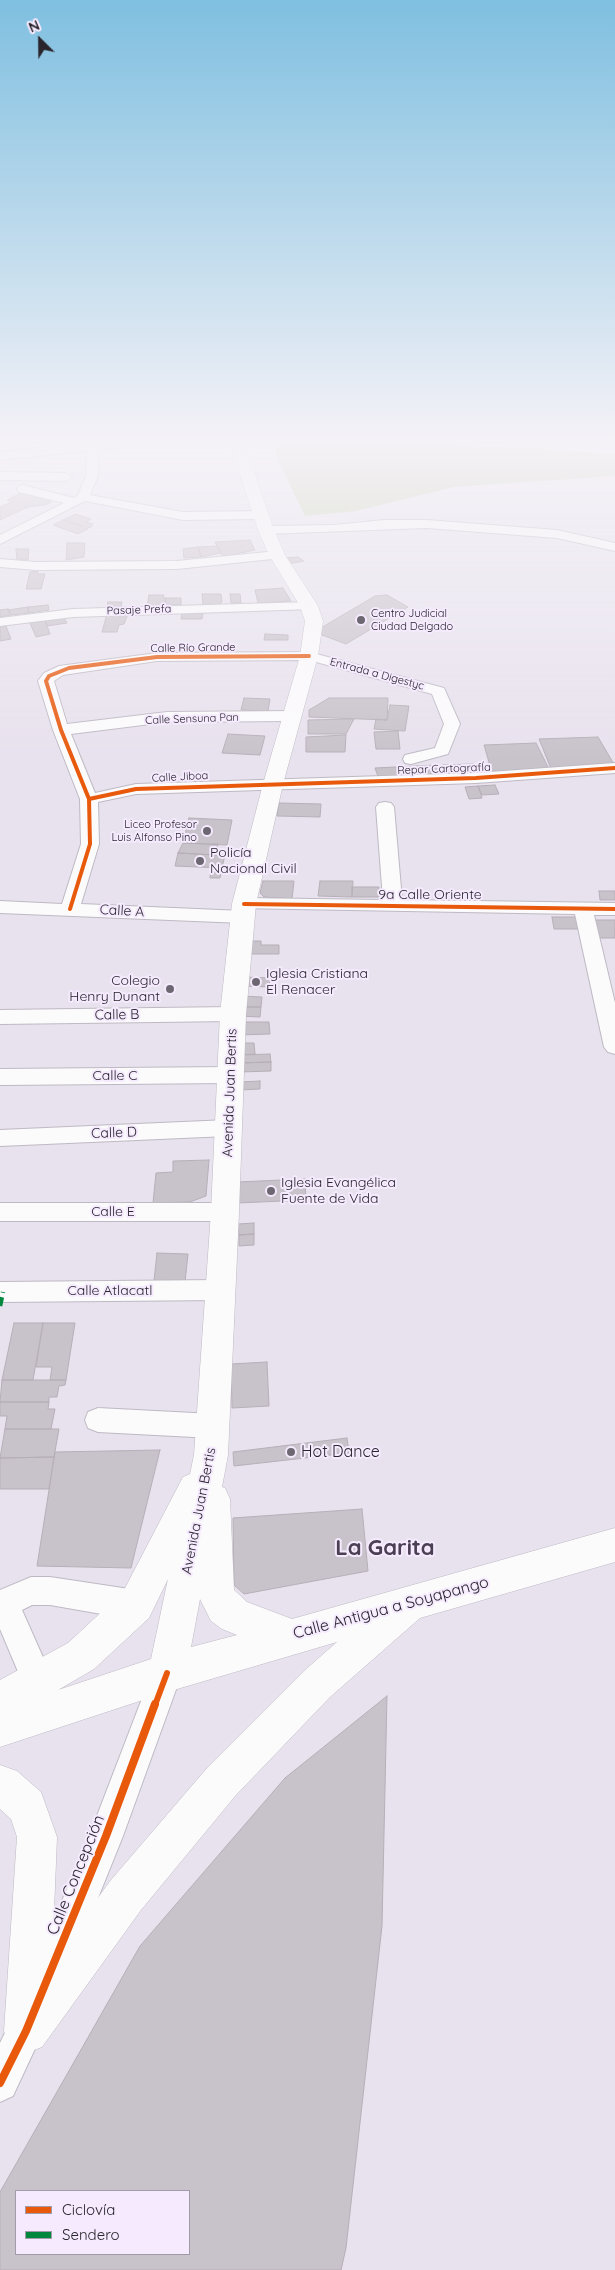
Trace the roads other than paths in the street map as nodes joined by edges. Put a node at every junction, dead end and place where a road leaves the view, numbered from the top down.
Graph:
1 (274, 549) edge
2 (277, 555) junction
3 (0, 563) edge
4 (309, 606) junction
5 (0, 622) edge
6 (310, 656) junction
7 (293, 716) junction
8 (61, 730) junction
9 (411, 759) dead end
10 (615, 768) edge
11 (273, 784) junction
12 (89, 799) junction
13 (385, 807) dead end
14 (392, 906) junction
15 (0, 907) edge
16 (70, 908) junction
17 (583, 908) junction
18 (615, 909) edge
19 (244, 910) junction
20 (233, 1014) junction
21 (0, 1017) edge
22 (615, 1047) edge
23 (230, 1075) junction
24 (0, 1077) edge
25 (228, 1128) junction
26 (0, 1138) edge
27 (0, 1212) edge
28 (226, 1212) junction
29 (220, 1290) junction
30 (1, 1297) edge
31 (98, 1420) dead end
32 (212, 1441) junction
33 (615, 1545) edge
34 (2, 1604) edge
35 (411, 1604) junction
36 (136, 1605) junction
37 (288, 1636) junction
38 (167, 1673) junction
39 (38, 1682) junction
40 (0, 1701) edge
41 (0, 1728) edge
42 (0, 1785) edge
43 (26, 2031) junction
44 (0, 2083) edge

1 - 2 main road, Avenida Juan Bertis
2 - 3 street
2 - 4 main road, Avenida Juan Bertis
4 - 5 street, Pasaje Prefa
4 - 6 main road, Avenida Juan Bertis
6 - 7 main road, Avenida Juan Bertis
6 - 8 street, Calle Río Grande
6 - 9 street, Entrada a Digestyc
7 - 8 street, Calle Sensuna Pan
7 - 11 main road, Avenida Juan Bertis
8 - 12 street
10 - 11 street, Repar CartografÍa
11 - 12 street, Calle Jiboa
11 - 19 main road, Avenida Juan Bertis
12 - 16 street
13 - 14 street
14 - 17 street, 9a Calle Oriente
14 - 19 street, 9a Calle Oriente
15 - 16 street, Calle A
16 - 19 street, Calle A
17 - 18 street, 9a Calle Oriente
17 - 22 street
19 - 20 main road, Avenida Juan Bertis
20 - 21 street, Calle B
20 - 23 main road, Avenida Juan Bertis
23 - 24 street, Calle C
23 - 25 main road, Avenida Juan Bertis
25 - 26 street, Calle D
25 - 28 main road, Avenida Juan Bertis
27 - 28 street, Calle E
28 - 29 main road, Avenida Juan Bertis
29 - 30 street, Calle Atlacatl
29 - 32 main road, Avenida Juan Bertis
31 - 32 street
32 - 36 main road
32 - 37 main road
32 - 38 main road, Avenida Juan Bertis
33 - 35 main road, Calle Antigua a Soyapango
34 - 36 street
34 - 39 street
35 - 37 main road, Calle Antigua a Soyapango
35 - 43 main road
36 - 39 main road
37 - 38 main road, Calle Antigua a Soyapango
38 - 41 main road, Calle Antigua a Soyapango
38 - 43 street, Calle Concepción
39 - 40 main road
42 - 43 main road
43 - 44 street, Calle Concepción

